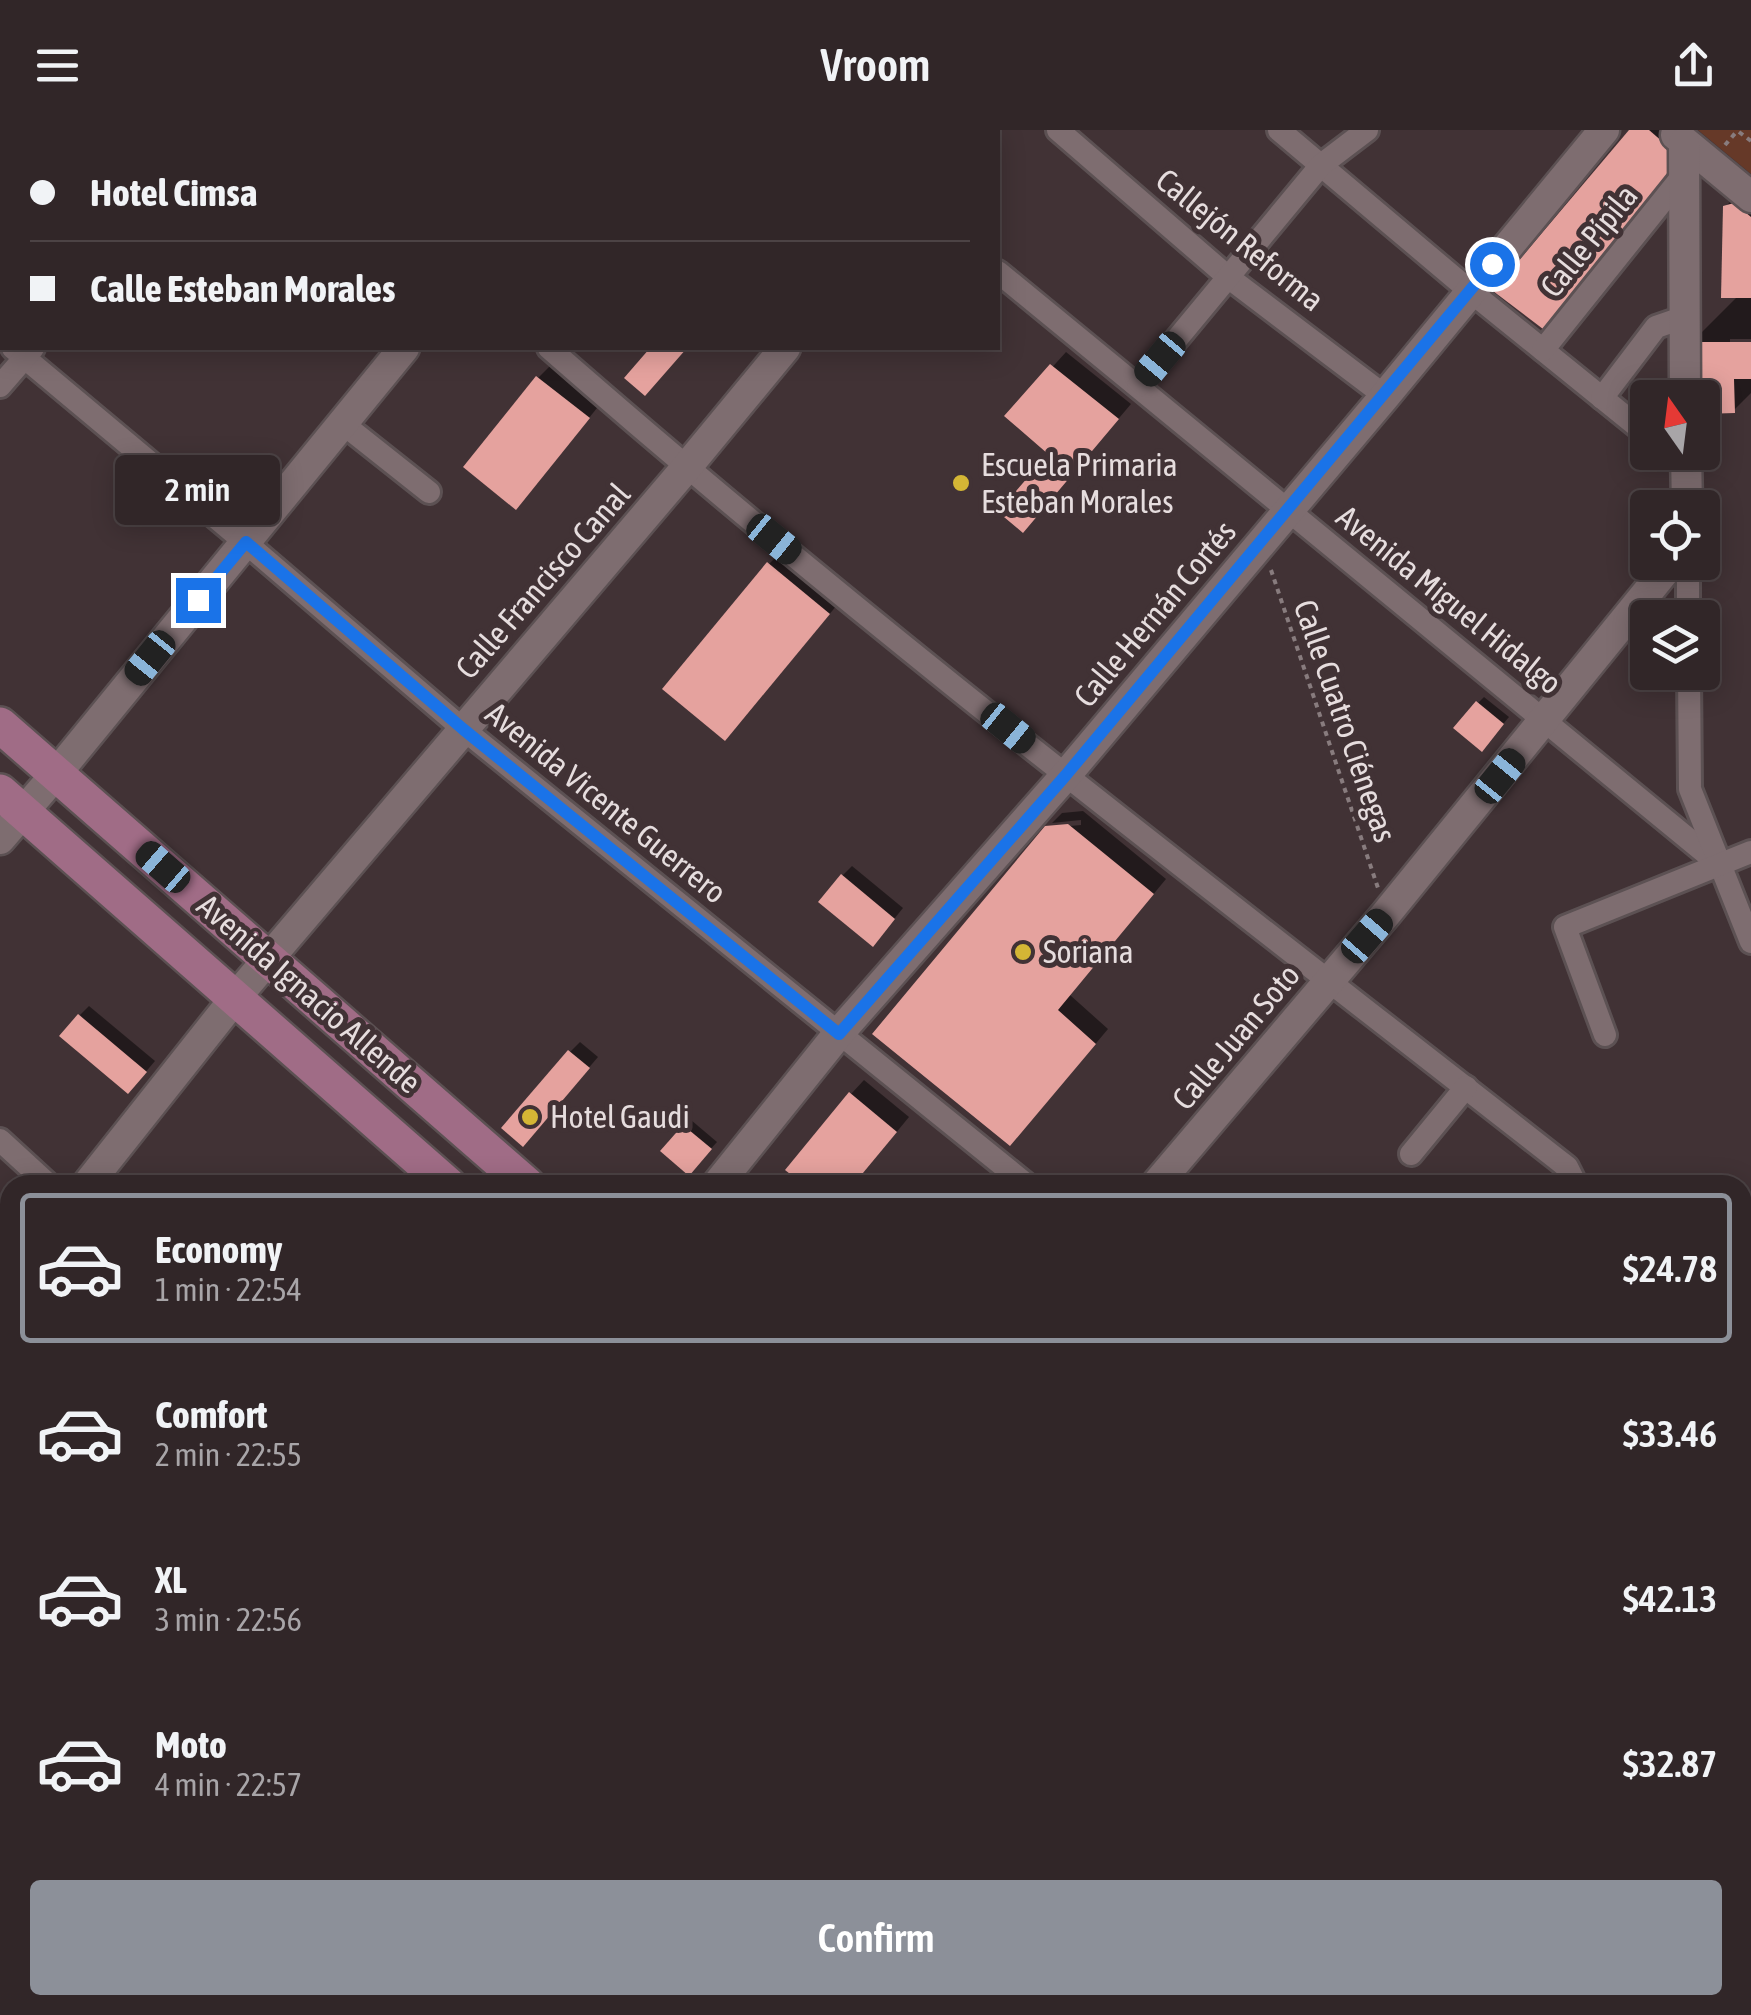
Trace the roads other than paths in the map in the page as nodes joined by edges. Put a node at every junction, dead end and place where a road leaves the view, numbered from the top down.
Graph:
1 (1058, 130) edge
2 (1279, 130) edge
3 (1366, 130) edge
4 (1604, 130) edge
5 (1680, 149) edge
6 (1322, 165) junction
7 (1751, 197) edge
8 (1000, 274) edge
9 (1228, 277) junction
10 (1470, 292) junction
11 (1685, 317) junction
12 (402, 350) edge
13 (550, 350) edge
14 (783, 350) edge
15 (1542, 350) junction
16 (23, 351) edge
17 (1686, 380) edge
18 (0, 386) edge
19 (1138, 386) junction
20 (1385, 396) junction
21 (1602, 398) junction
22 (1630, 421) edge
23 (342, 423) junction
24 (686, 468) junction
25 (429, 492) dead end
26 (1288, 511) junction
27 (246, 542) junction
28 (1658, 580) edge
29 (1689, 690) edge
30 (1545, 722) junction
31 (0, 726) edge
32 (463, 729) junction
33 (56, 774) junction
34 (1066, 775) junction
35 (8, 814) edge
36 (1751, 852) edge
37 (1720, 864) junction
38 (1751, 942) edge
39 (270, 959) junction
40 (1329, 981) junction
41 (236, 997) junction
42 (839, 1034) junction
43 (1605, 1035) dead end
44 (1466, 1087) junction
45 (0, 1140) edge
46 (1412, 1154) dead end
47 (38, 1175) edge
48 (95, 1175) edge
49 (437, 1175) edge
50 (516, 1175) edge
51 (725, 1175) edge
52 (1015, 1175) edge
53 (1164, 1175) edge
54 (1571, 1175) edge

1 - 9 street, Callejón Reforma
2 - 6 street
3 - 6 street
4 - 10 street, Calle Hernán Cortés
5 - 7 street
5 - 11 street
5 - 15 street, Calle Pípila
6 - 9 street
6 - 10 street
8 - 19 street, Avenida Miguel Hidalgo
9 - 19 street
9 - 20 street, Callejón Reforma
10 - 15 street
10 - 20 street, Calle Hernán Cortés
11 - 17 street
11 - 21 street
12 - 23 street
13 - 24 street
14 - 24 street, Calle Francisco Canal
15 - 21 street
16 - 18 street
16 - 27 street, Avenida Vicente Guerrero
19 - 26 street, Avenida Miguel Hidalgo
20 - 26 street, Calle Hernán Cortés
21 - 22 street
23 - 25 street
23 - 27 street
24 - 32 street, Calle Francisco Canal
24 - 34 street
26 - 30 street, Avenida Miguel Hidalgo
26 - 34 street, Calle Hernán Cortés
27 - 32 street, Avenida Vicente Guerrero
27 - 33 street
28 - 30 street, Calle Juan Soto
29 - 37 street
30 - 37 street, Avenida Miguel Hidalgo
30 - 40 street, Calle Juan Soto
31 - 33 main road, Avenida Ignacio Allende
32 - 39 street, Calle Francisco Canal
32 - 42 street, Avenida Vicente Guerrero
33 - 35 street
33 - 39 main road, Avenida Ignacio Allende
34 - 40 street
34 - 42 street, Calle Hernán Cortés
35 - 41 main road, Avenida Ignacio Allende
36 - 37 street
37 - 38 street
37 - 43 street
39 - 41 street, Calle Francisco Canal
39 - 50 main road, Avenida Ignacio Allende
40 - 44 street
40 - 53 street, Calle Juan Soto
41 - 48 street, Calle Francisco Canal
41 - 49 main road, Avenida Ignacio Allende
42 - 51 street, Calle Hernán Cortés
42 - 52 street, Avenida Vicente Guerrero
44 - 46 street
44 - 54 street
45 - 47 street

